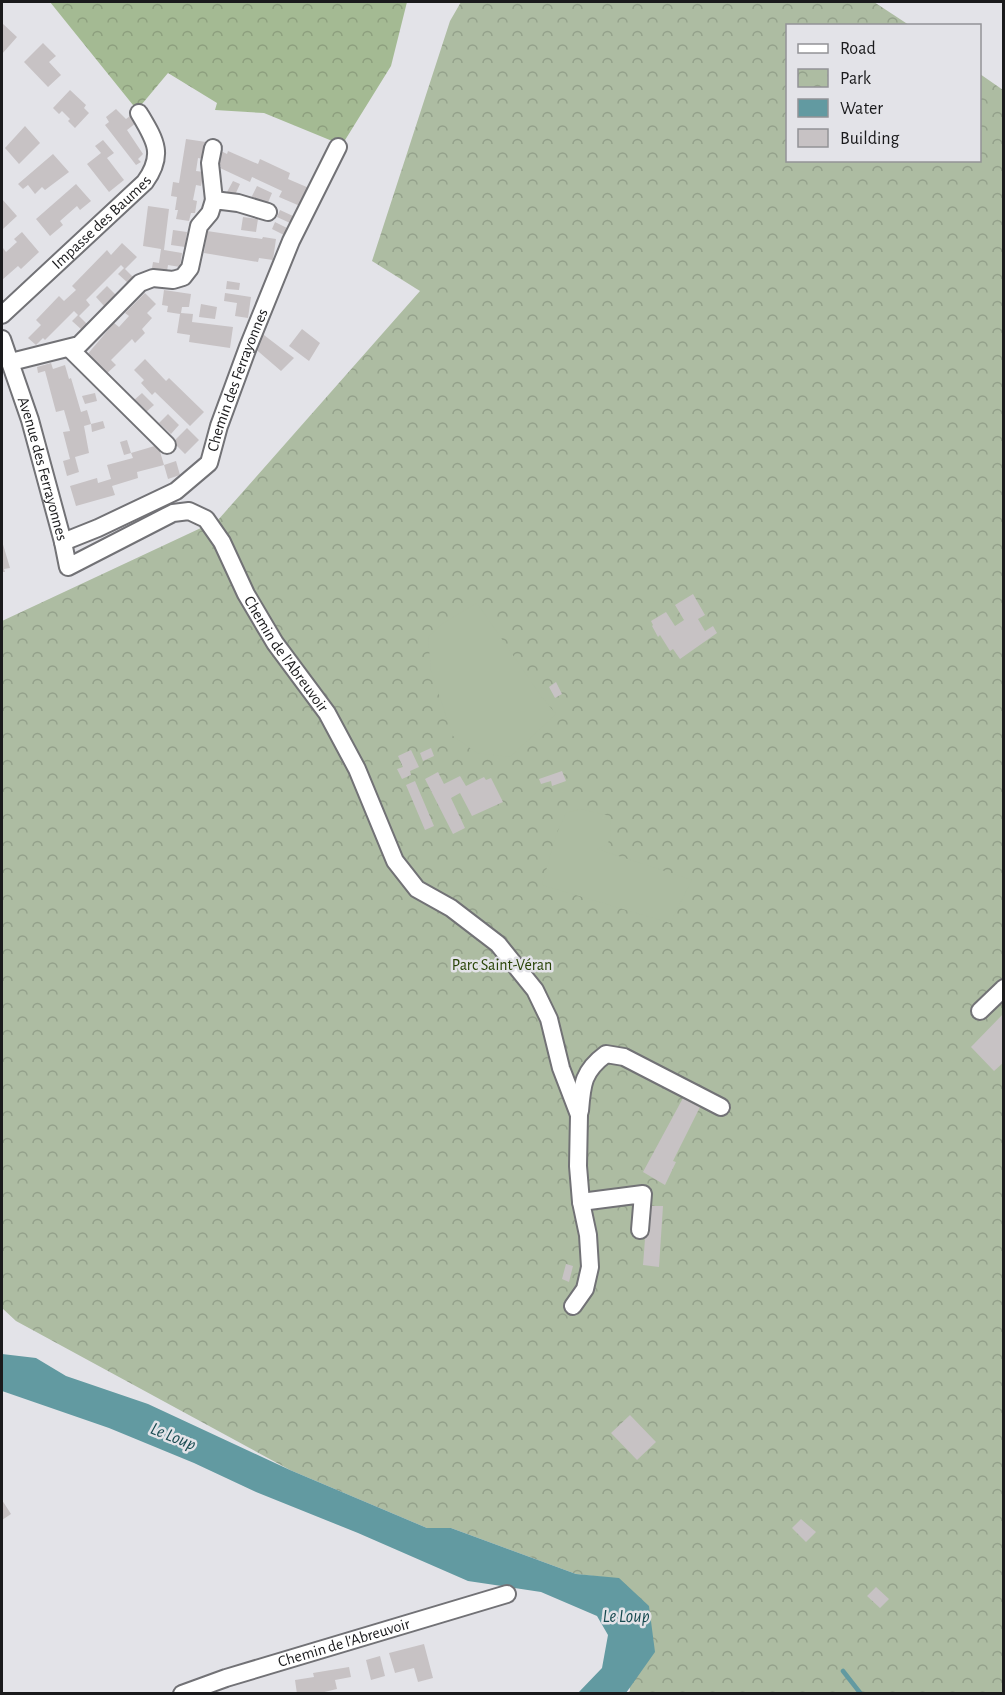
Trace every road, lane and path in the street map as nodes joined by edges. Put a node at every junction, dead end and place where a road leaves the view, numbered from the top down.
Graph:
1 (139, 113) dead end
2 (338, 147) dead end
3 (213, 148) dead end
4 (214, 200) junction
5 (268, 212) dead end
6 (2, 315) edge
7 (2, 339) edge
8 (69, 348) junction
9 (11, 362) junction
10 (167, 445) dead end
11 (63, 542) junction
12 (68, 567) joint
13 (1004, 988) edge
14 (980, 1011) dead end
15 (721, 1107) dead end
16 (579, 1115) junction
17 (581, 1202) junction
18 (640, 1230) dead end
19 (573, 1306) dead end
20 (507, 1594) dead end
21 (182, 1694) edge

1 - 6 street, Impasse des Baumes
2 - 11 street, Chemin des Ferrayonnes
3 - 4 street
4 - 5 street
4 - 8 street
7 - 9 street, Avenue des Ferrayonnes
8 - 9 street
8 - 10 street
9 - 11 street, Avenue des Ferrayonnes
11 - 12 street, Avenue des Ferrayonnes
12 - 16 street, Chemin de l'Abreuvoir
13 - 14 street
15 - 16 street
16 - 17 street
17 - 18 street
17 - 19 street
20 - 21 street, Chemin de l'Abreuvoir

